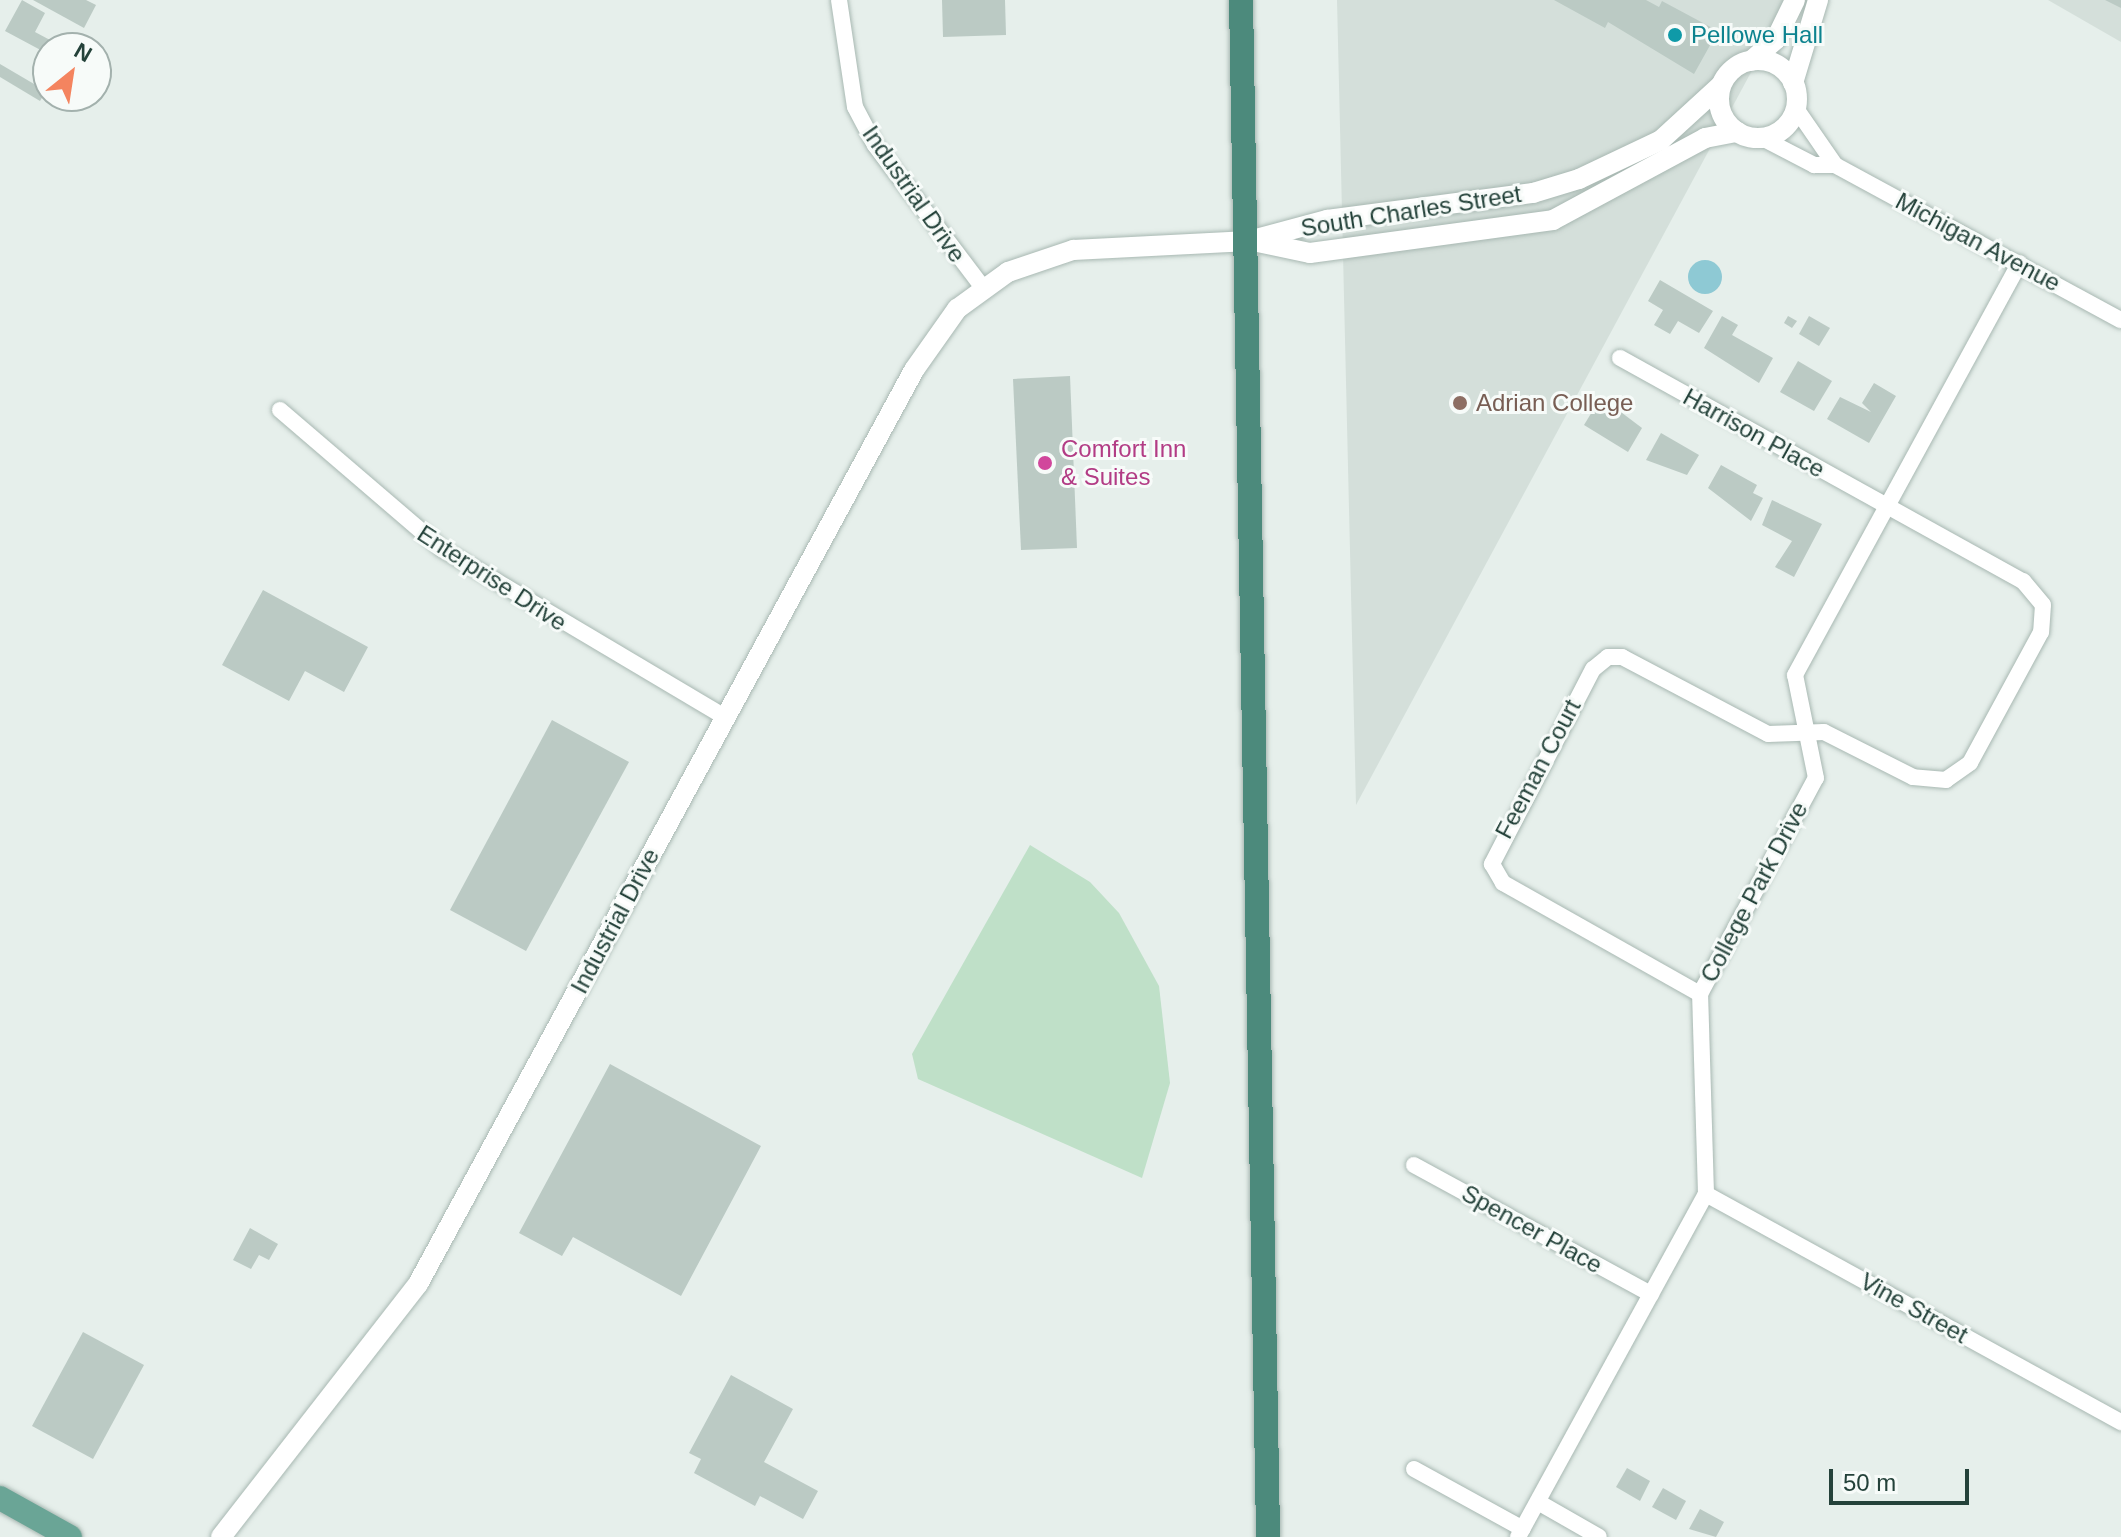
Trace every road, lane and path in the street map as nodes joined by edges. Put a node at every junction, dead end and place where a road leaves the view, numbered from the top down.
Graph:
1 (839, 0) edge
2 (1241, 0) edge
3 (1795, 0) edge
4 (1818, 0) edge
5 (1751, 61) junction
6 (1793, 83) junction
7 (1721, 85) junction
8 (1795, 107) junction
9 (1737, 132) junction
10 (1762, 138) junction
11 (1835, 165) junction
12 (1249, 241) junction
13 (2020, 263) junction
14 (983, 288) junction
15 (2121, 320) edge
16 (1620, 358) dead end
17 (280, 410) dead end
18 (1887, 507) junction
19 (725, 717) junction
20 (1808, 735) junction
21 (1700, 994) junction
22 (1414, 1165) dead end
23 (1706, 1194) junction
24 (1651, 1294) junction
25 (2121, 1422) edge
26 (1414, 1469) dead end
27 (0, 1498) edge
28 (1538, 1502) junction
29 (1521, 1533) edge
30 (70, 1537) edge
31 (221, 1537) edge
32 (1268, 1537) edge
33 (1599, 1537) edge

1 - 14 street, Industrial Drive
2 - 12 highway
3 - 5 street
4 - 6 street
5 - 6 street
5 - 7 street
6 - 8 street
7 - 9 street
7 - 12 street, South Charles Street
8 - 10 street
8 - 11 street, Michigan Avenue
9 - 10 street
9 - 12 street, South Charles Street
10 - 11 street, Michigan Avenue
11 - 13 street, Michigan Avenue
12 - 14 street, Industrial Drive
12 - 32 highway
13 - 15 street, Michigan Avenue
13 - 18 street, College Park Drive
14 - 19 street, Industrial Drive
16 - 18 street, Harrison Place
17 - 19 street, Enterprise Drive
18 - 20 street, College Park Drive
18 - 20 street, Harrison Place
19 - 31 street, Industrial Drive
20 - 21 street, College Park Drive
20 - 21 street, Feeman Court
21 - 23 street, College Park Drive
22 - 24 street, Spencer Place
23 - 24 street
23 - 25 street, Vine Street
24 - 28 street
26 - 29 street
27 - 30 main road
28 - 29 street
28 - 33 street

